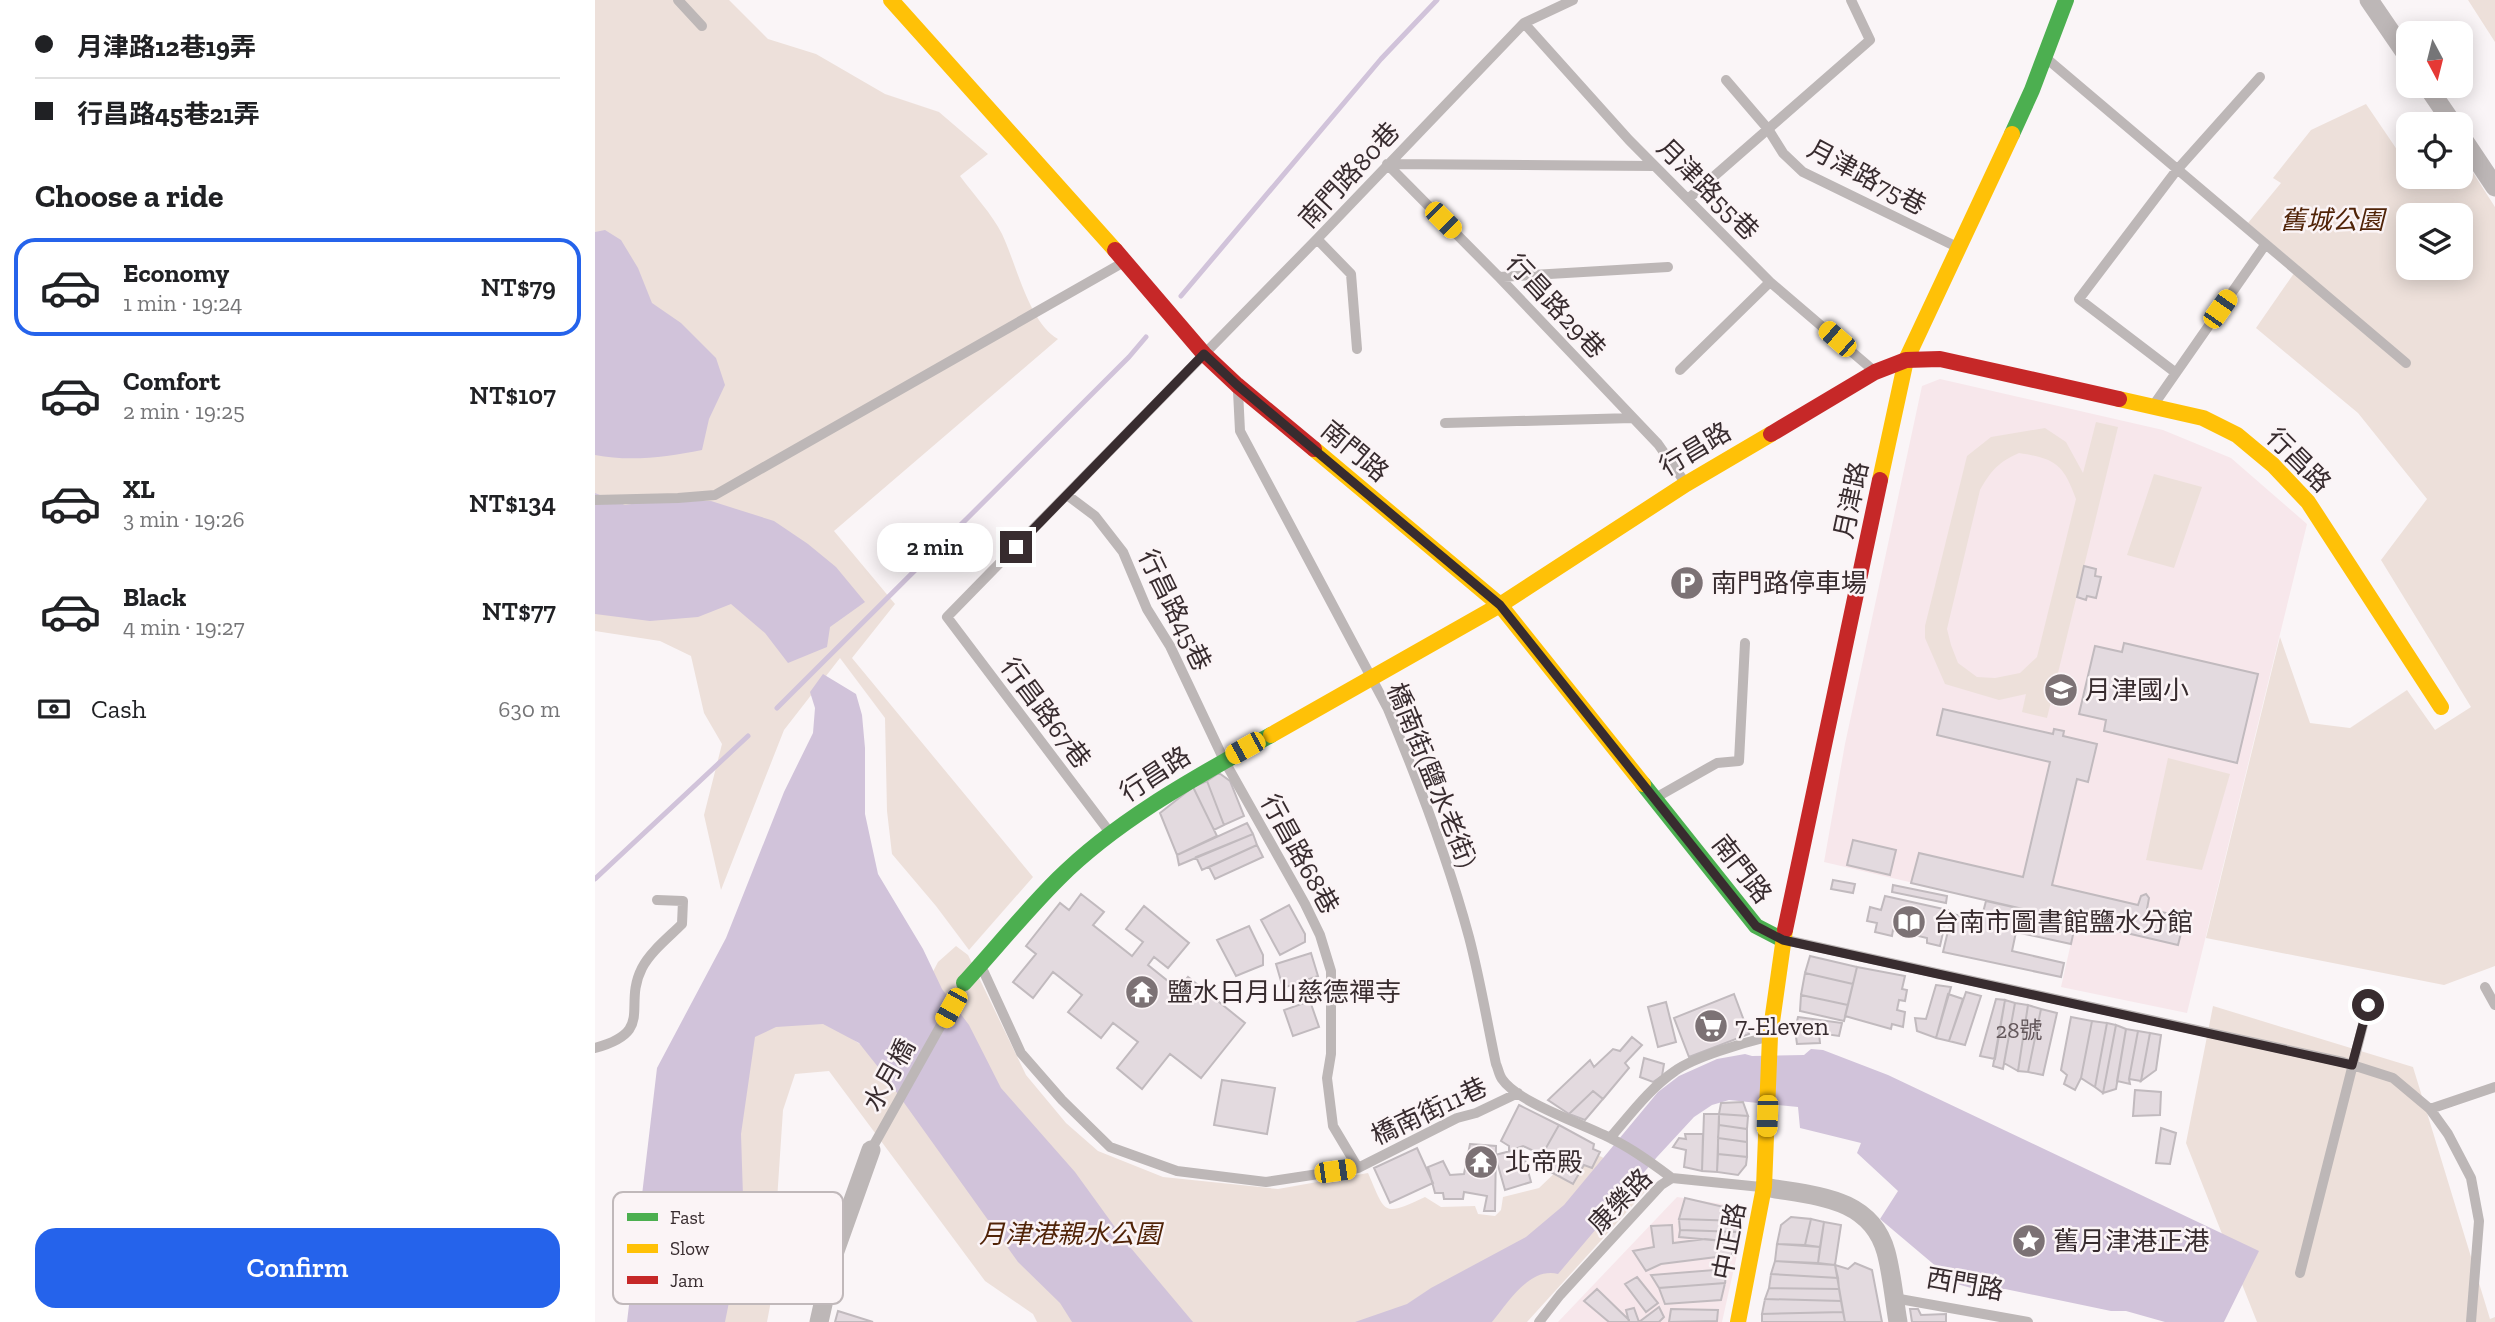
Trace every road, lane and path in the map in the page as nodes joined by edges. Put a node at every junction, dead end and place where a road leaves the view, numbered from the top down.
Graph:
1 (678, 0) edge
2 (891, 0) edge
3 (1573, 0) edge
4 (1851, 0) edge
5 (2066, 0) edge
6 (2369, 0) edge
7 (1524, 23) junction
8 (702, 26) dead end
9 (2396, 39) edge
10 (2045, 57) junction
11 (2260, 77) dead end
12 (1726, 80) dead end
13 (1768, 129) junction
14 (2473, 154) edge
15 (1388, 164) junction
16 (1654, 166) junction
17 (2176, 171) junction
18 (2495, 187) edge
19 (1688, 199) junction
20 (1317, 239) junction
21 (2265, 245) junction
22 (1958, 248) junction
23 (1125, 261) junction
24 (1668, 267) dead end
25 (1499, 276) junction
26 (1770, 282) junction
27 (1357, 349) dead end
28 (1204, 354) junction
29 (1906, 360) junction
30 (2406, 363) dead end
31 (1680, 370) dead end
32 (1875, 372) junction
33 (2176, 373) junction
34 (1237, 385) junction
35 (2152, 407) junction
36 (1633, 418) junction
37 (1445, 423) dead end
38 (1686, 484) junction
39 (1067, 495) junction
40 (595, 500) edge
41 (1500, 605) junction
42 (947, 617) joint
43 (1745, 643) dead end
44 (1371, 678) junction
45 (2441, 706) dead end
46 (1224, 760) junction
47 (1655, 798) junction
48 (1111, 835) junction
49 (657, 900) dead end
50 (1783, 940) junction
51 (981, 966) junction
52 (1331, 971) joint
53 (964, 984) joint
54 (2485, 987) dead end
55 (2368, 1005) dead end
56 (2495, 1005) edge
57 (1770, 1036) junction
58 (595, 1048) edge
59 (2352, 1065) junction
60 (2495, 1087) edge
61 (1518, 1093) junction
62 (2430, 1109) junction
63 (1612, 1139) junction
64 (871, 1150) joint
65 (1357, 1168) junction
66 (1672, 1178) junction
67 (1765, 1178) junction
68 (843, 1228) edge
69 (2300, 1273) dead end
70 (1893, 1298) junction
71 (823, 1304) edge
72 (819, 1322) edge
73 (1539, 1322) edge
74 (1738, 1322) edge
75 (1898, 1322) edge
76 (2028, 1322) edge
77 (2472, 1322) edge

1 - 8 lane
2 - 23 street, 南門路
3 - 7 lane
4 - 13 lane, 月津路75巷
5 - 10 street, 月津路
6 - 9 street
7 - 15 lane, 南門路80巷
7 - 16 lane, 月津路55巷
10 - 17 lane
10 - 22 street, 月津路
11 - 17 lane
12 - 13 lane, 月津路75巷
13 - 19 lane, 月津路75巷
13 - 22 lane, 月津路75巷
14 - 18 street
15 - 16 lane
15 - 20 lane, 南門路80巷
15 - 25 lane, 行昌路29巷
16 - 19 lane, 月津路55巷
17 - 21 lane
17 - 33 lane
19 - 26 lane, 月津路55巷
20 - 27 lane
20 - 28 lane, 南門路80巷
21 - 30 lane
21 - 33 lane
22 - 29 street, 月津路
23 - 28 street, 南門路
23 - 40 lane
24 - 25 lane
25 - 36 lane, 行昌路29巷
26 - 31 lane
26 - 32 lane, 月津路55巷
28 - 34 street, 南門路
28 - 39 lane, 南門路80巷
29 - 32 street, 行昌路
29 - 35 street, 行昌路
29 - 50 street, 月津路
32 - 38 street, 行昌路
33 - 35 lane
34 - 41 street, 南門路
34 - 44 lane, 橋南街(鹽水老街)
35 - 45 street, 行昌路
36 - 37 lane
36 - 38 lane, 行昌路29巷
38 - 41 street, 行昌路
39 - 42 lane, 南門路80巷
39 - 46 lane, 行昌路45巷
41 - 44 street, 行昌路
41 - 47 street, 南門路
42 - 48 lane, 行昌路67巷
43 - 47 lane
44 - 46 street, 行昌路
44 - 61 lane, 橋南街(鹽水老街)
46 - 48 street, 行昌路
46 - 52 lane, 行昌路68巷
47 - 50 street, 南門路
48 - 51 street, 行昌路
49 - 58 lane
50 - 57 street, 月津路
50 - 59 lane
51 - 53 street, 行昌路
51 - 65 lane, 橋南街11巷
52 - 65 lane, 橋南街11巷
53 - 64 lane, 水月橋
54 - 56 lane
55 - 59 lane
57 - 63 lane
57 - 67 street, 中正路
59 - 62 lane
59 - 69 lane
60 - 62 lane
61 - 63 lane, 橋南街(鹽水老街)
61 - 65 lane, 橋南街11巷
62 - 77 lane
63 - 66 lane, 橋南街(鹽水老街)
64 - 68 street
66 - 67 lane, 康樂路
66 - 73 lane, 康樂路
67 - 70 street, 西門路
67 - 74 street, 中正路
70 - 75 street, 西門路
70 - 76 lane, 西門路
71 - 72 street

